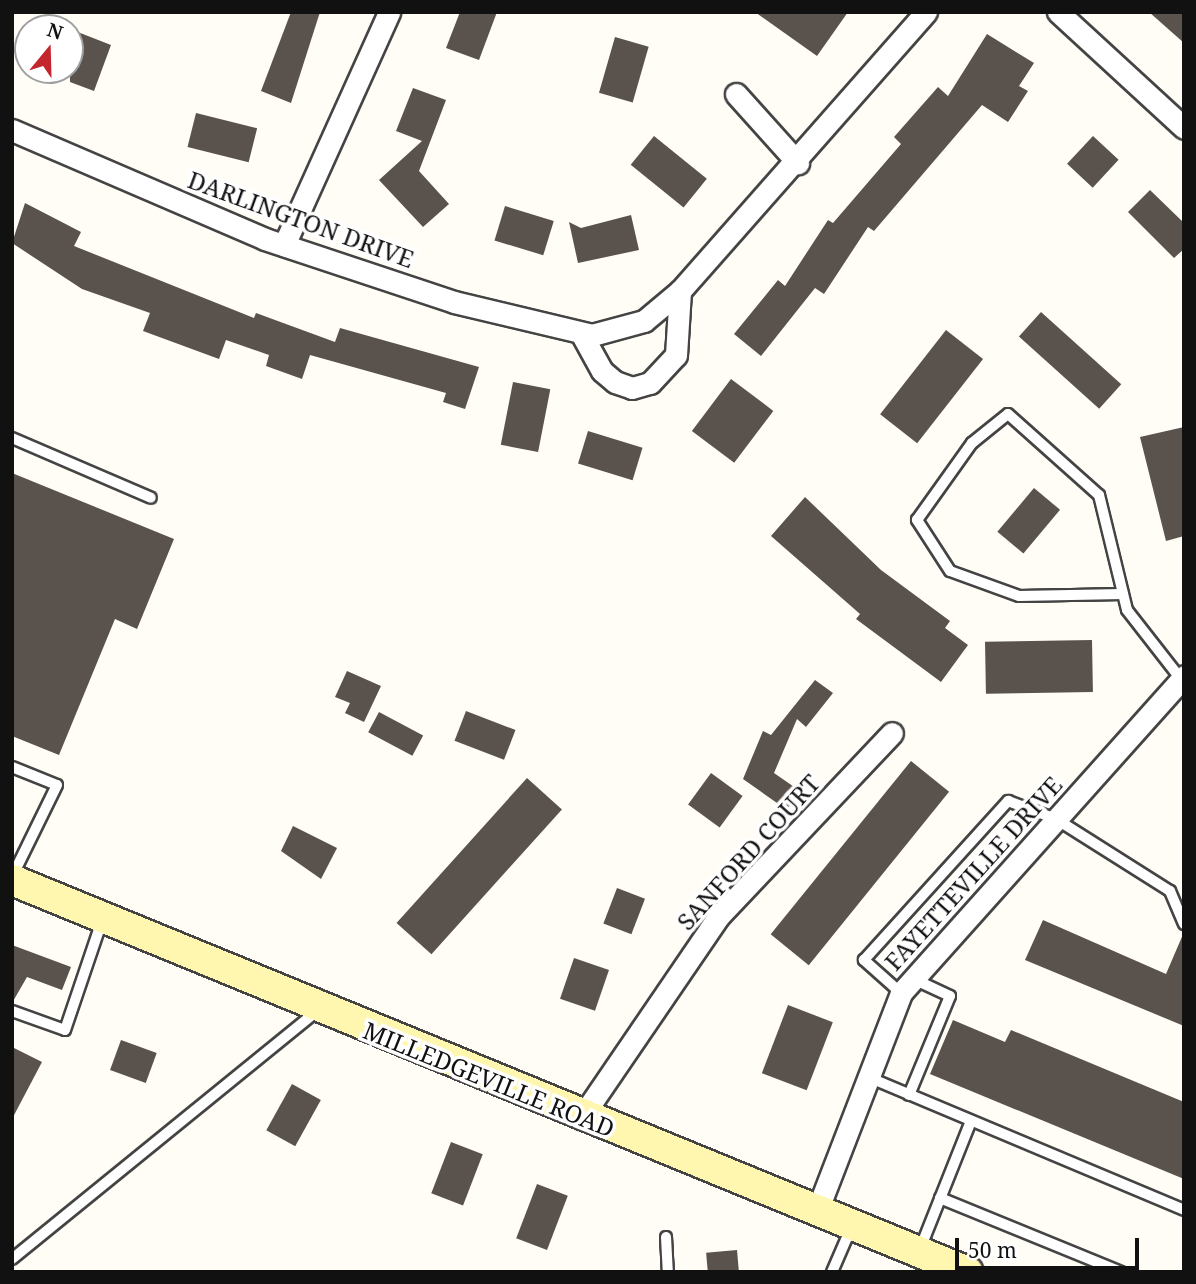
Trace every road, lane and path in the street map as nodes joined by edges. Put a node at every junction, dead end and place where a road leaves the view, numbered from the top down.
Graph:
1 (389, 12) edge
2 (926, 12) edge
3 (1058, 12) edge
4 (736, 94) dead end
5 (1184, 128) edge
6 (12, 130) edge
7 (798, 163) junction
8 (284, 245) junction
9 (680, 291) junction
10 (581, 333) junction
11 (12, 438) edge
12 (151, 498) dead end
13 (1123, 594) junction
14 (1182, 678) edge
15 (892, 733) dead end
16 (12, 766) edge
17 (1056, 819) junction
18 (12, 878) edge
19 (1184, 889) edge
20 (1170, 891) junction
21 (103, 918) junction
22 (1184, 924) edge
23 (907, 986) junction
24 (320, 1009) junction
25 (12, 1011) edge
26 (868, 1077) junction
27 (909, 1095) junction
28 (581, 1118) junction
29 (971, 1121) junction
30 (940, 1198) junction
31 (1184, 1209) edge
32 (817, 1211) junction
33 (852, 1225) junction
34 (666, 1237) dead end
35 (919, 1252) junction
36 (12, 1259) edge
37 (668, 1272) edge
38 (832, 1272) edge
39 (968, 1272) edge
40 (1121, 1272) edge

1 - 8 street
2 - 7 street, DARLINGTON DRIVE
3 - 5 street
4 - 7 street
6 - 8 street, DARLINGTON DRIVE
7 - 9 street, DARLINGTON DRIVE
8 - 10 street, DARLINGTON DRIVE
9 - 10 street, DARLINGTON DRIVE
9 - 10 street
11 - 12 lane
13 - 13 lane
13 - 14 lane
14 - 17 street, FAYETTEVILLE DRIVE
15 - 28 street, SANFORD COURT
16 - 18 lane
17 - 20 lane
17 - 23 street, FAYETTEVILLE DRIVE
17 - 23 lane
18 - 21 street, MILLEDGEVILLE ROAD
19 - 20 lane
20 - 22 lane
21 - 24 street, MILLEDGEVILLE ROAD
21 - 25 lane
23 - 26 street, FAYETTEVILLE DRIVE
23 - 27 lane
24 - 28 street, MILLEDGEVILLE ROAD
24 - 36 lane
26 - 27 lane
26 - 32 street, FAYETTEVILLE DRIVE
27 - 29 lane
28 - 32 street, MILLEDGEVILLE ROAD
29 - 30 lane
29 - 31 lane
30 - 35 lane
30 - 40 lane
32 - 33 street, MILLEDGEVILLE ROAD
33 - 35 street, MILLEDGEVILLE ROAD
33 - 38 lane
34 - 37 lane
35 - 39 street, MILLEDGEVILLE ROAD

